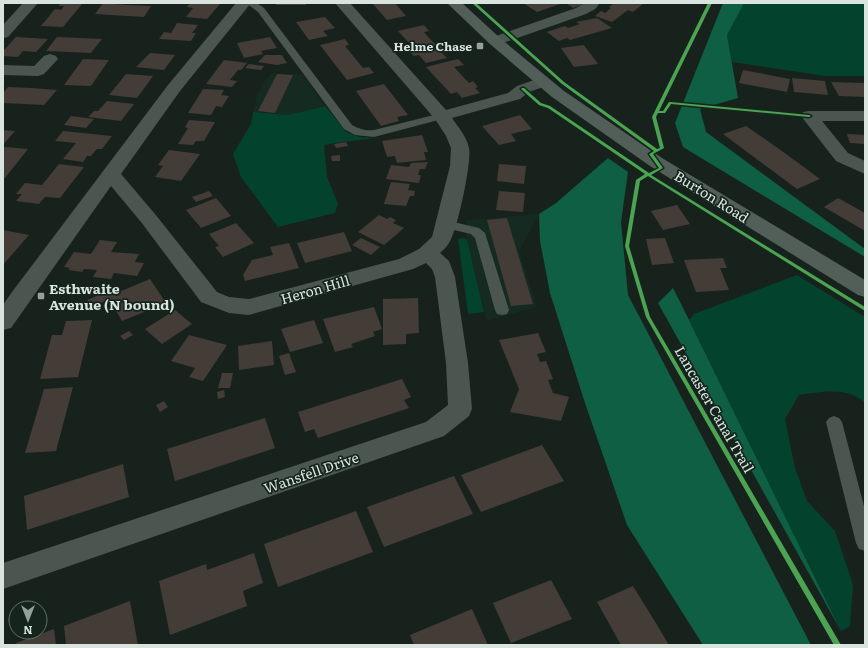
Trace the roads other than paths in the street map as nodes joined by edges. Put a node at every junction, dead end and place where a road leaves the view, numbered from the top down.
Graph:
1 (31, 3) edge
2 (244, 3) edge
3 (250, 3) edge
4 (342, 3) edge
5 (454, 3) edge
6 (592, 3) edge
7 (3, 34) edge
8 (495, 41) junction
9 (50, 59) dead end
10 (5, 73) edge
11 (543, 82) junction
12 (442, 116) junction
13 (865, 116) edge
14 (865, 168) edge
15 (111, 174) junction
16 (445, 224) junction
17 (428, 254) junction
18 (865, 290) edge
19 (11, 296) edge
20 (502, 310) dead end
21 (3, 322) edge
22 (834, 422) dead end
23 (865, 543) edge
24 (3, 576) edge

1 - 7 street
2 - 15 street
3 - 12 lane
4 - 12 street, Heron Hill
5 - 8 main road, Burton Road
6 - 8 street
8 - 11 main road, Burton Road
9 - 10 street
11 - 12 street
11 - 18 main road, Burton Road
12 - 16 street, Heron Hill
13 - 14 street
15 - 17 street, Heron Hill
15 - 19 street
16 - 17 street, Heron Hill
16 - 20 lane
17 - 24 street, Wansfell Drive
19 - 21 street
22 - 23 lane

